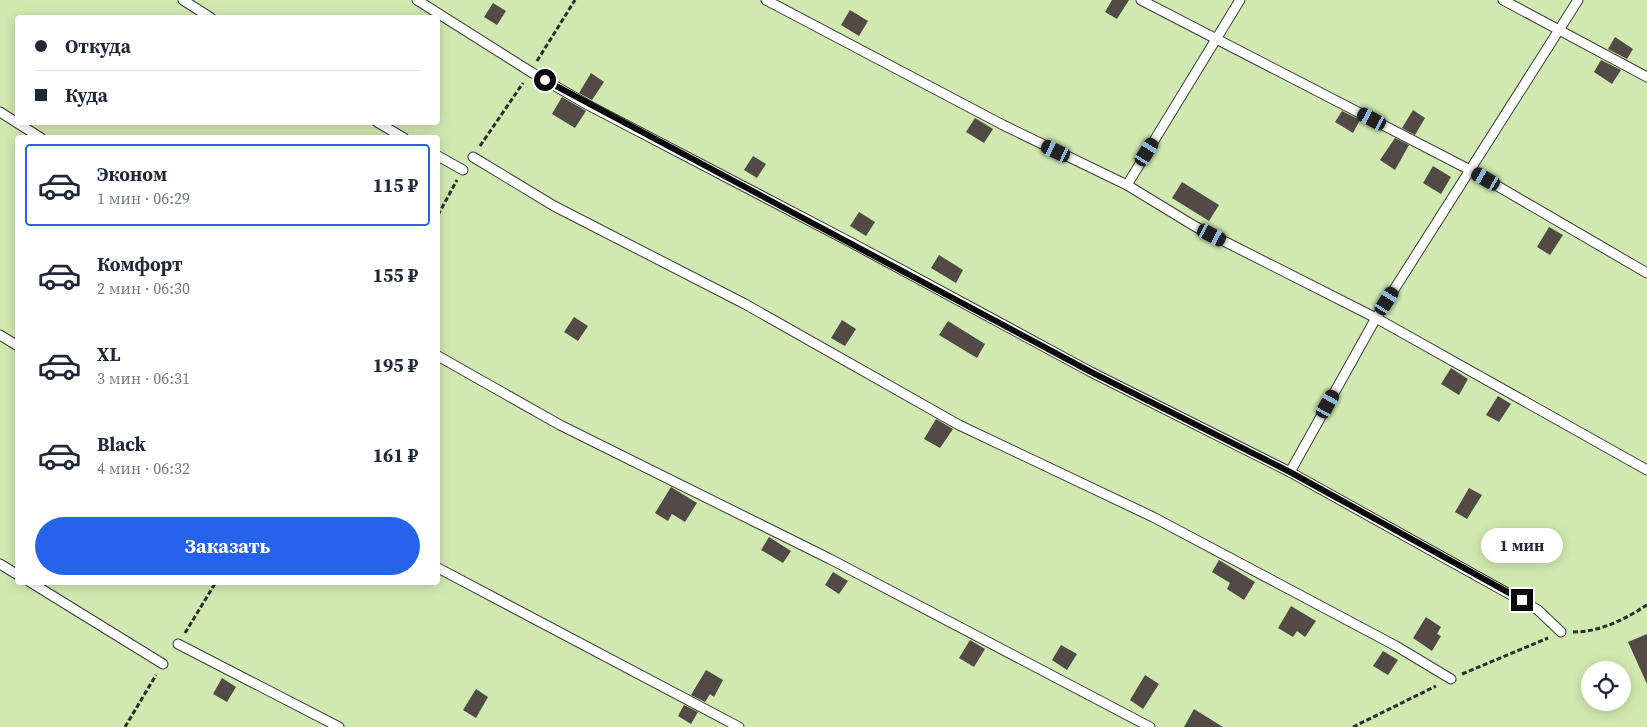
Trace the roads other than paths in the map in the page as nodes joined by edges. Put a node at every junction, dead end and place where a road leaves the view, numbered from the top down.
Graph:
1 (183, 0) edge
2 (417, 0) edge
3 (766, 0) edge
4 (1141, 0) edge
5 (1240, 0) edge
6 (1503, 0) edge
7 (1578, 0) edge
8 (206, 15) edge
9 (1559, 31) junction
10 (1217, 38) junction
11 (1647, 77) edge
12 (0, 112) edge
13 (15, 122) edge
14 (20, 125) edge
15 (382, 125) edge
16 (36, 135) edge
17 (399, 135) edge
18 (440, 157) edge
19 (473, 157) road end
20 (463, 170) road end
21 (1470, 170) junction
22 (1127, 185) junction
23 (1647, 272) edge
24 (1376, 318) junction
25 (0, 335) edge
26 (15, 344) edge
27 (440, 357) edge
28 (1647, 470) edge
29 (1290, 472) junction
30 (0, 564) edge
31 (440, 569) edge
32 (15, 572) edge
33 (35, 585) edge
34 (1561, 632) road end
35 (178, 644) dead end
36 (162, 664) dead end
37 (1451, 679) road end
38 (339, 727) edge
39 (739, 727) edge
40 (1150, 727) edge

1 - 8 lane
2 - 29 lane
3 - 22 lane
4 - 10 lane
5 - 10 lane
6 - 9 lane
7 - 9 lane
9 - 11 lane
9 - 21 lane
10 - 21 lane
10 - 22 lane
12 - 13 lane
14 - 16 lane
15 - 17 lane
18 - 20 lane
19 - 37 lane
21 - 23 lane
21 - 24 lane
22 - 24 lane
24 - 28 lane
24 - 29 lane
25 - 26 lane
27 - 40 lane
29 - 34 lane
30 - 32 lane
31 - 39 lane
33 - 36 lane
35 - 38 lane

